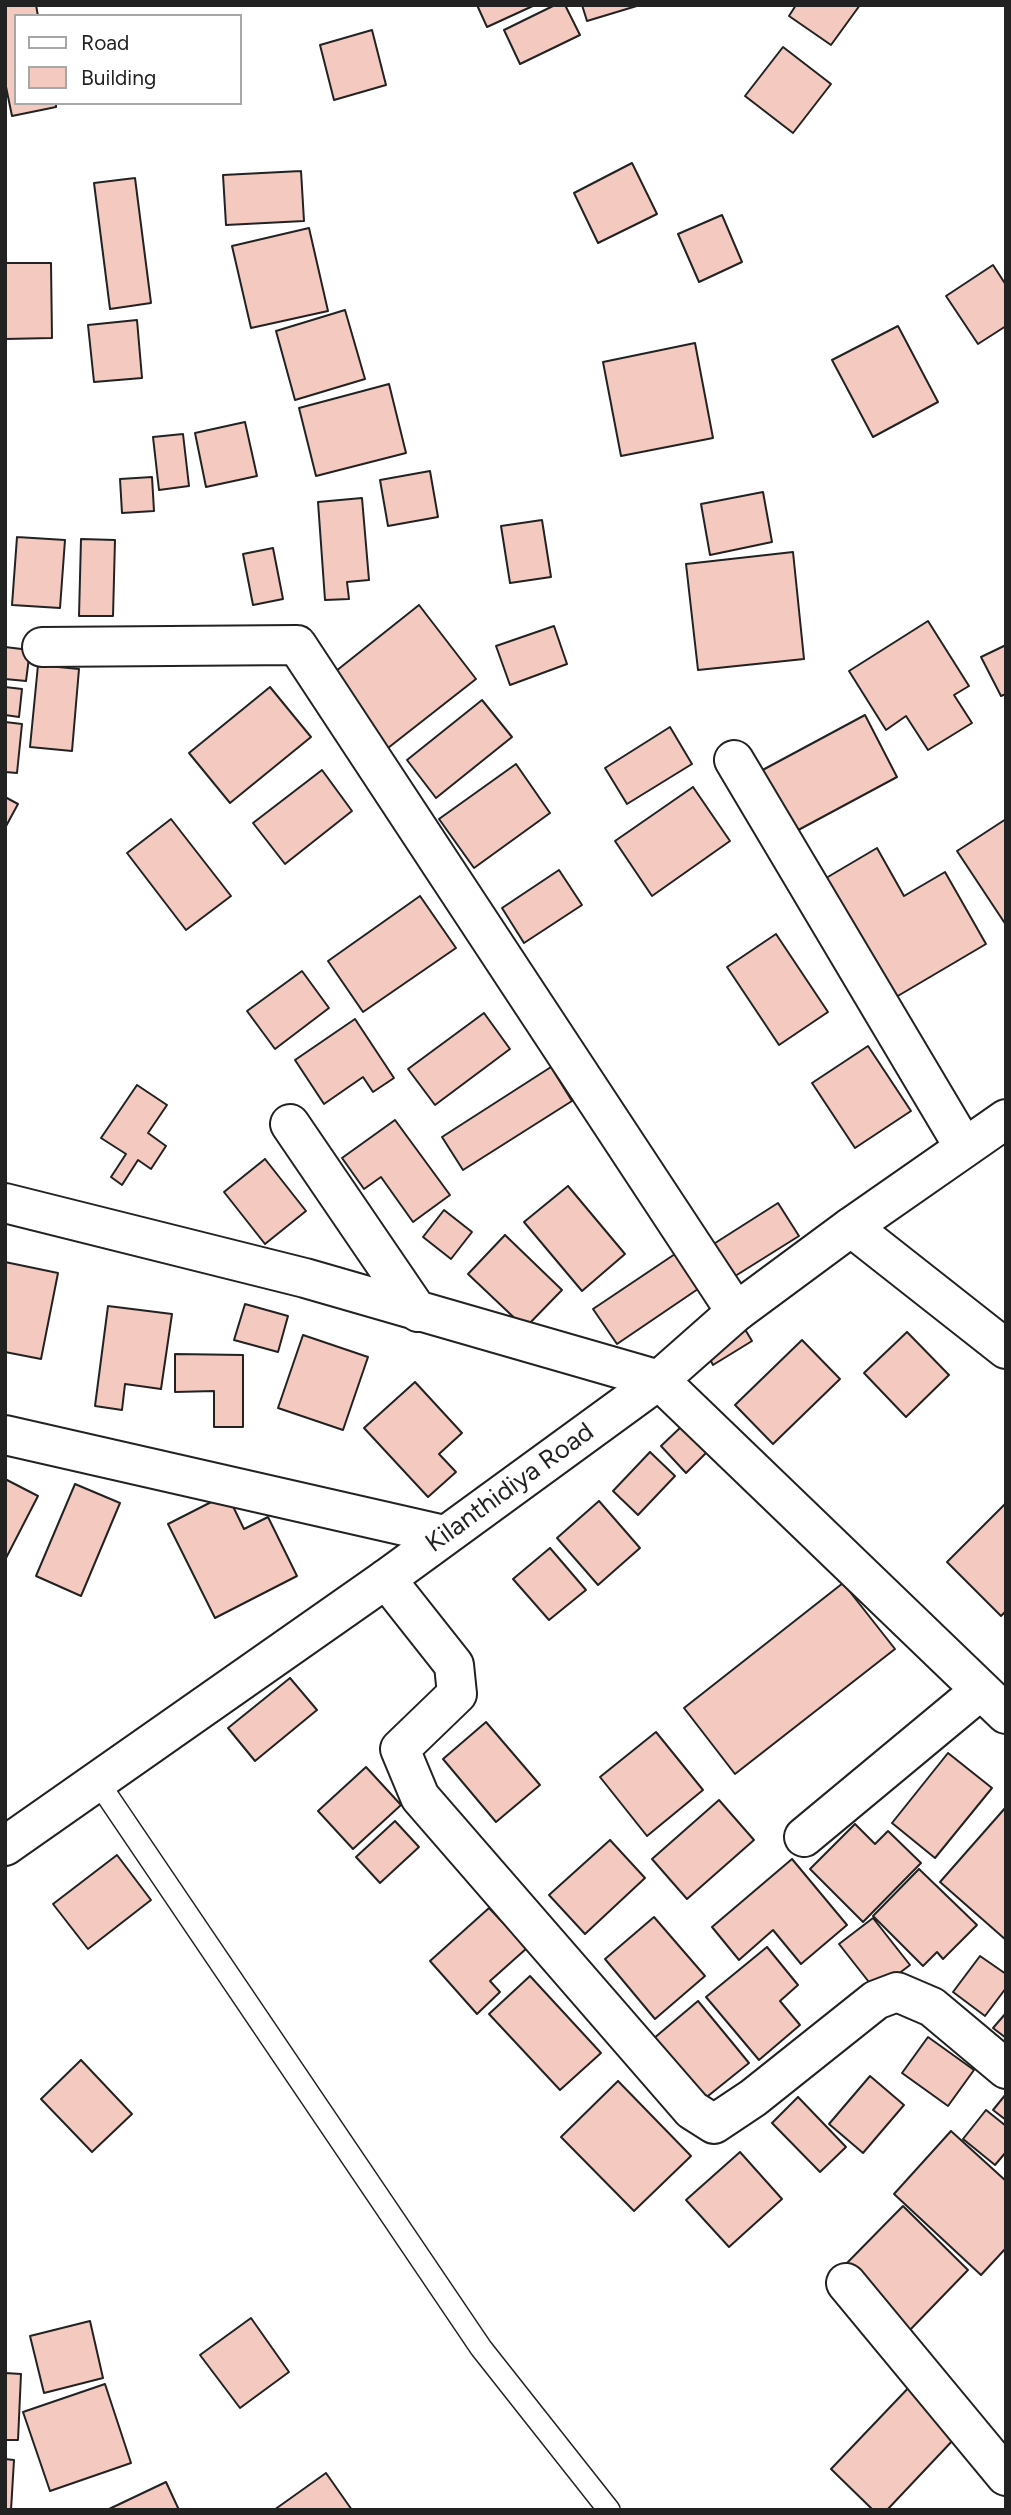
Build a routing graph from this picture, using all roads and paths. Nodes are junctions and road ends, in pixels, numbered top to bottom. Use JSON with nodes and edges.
{"nodes":[{"id":1,"x":42,"y":647,"type":"dead end"},
{"id":2,"x":734,"y":761,"type":"dead end"},
{"id":3,"x":1006,"y":1119,"type":"edge"},
{"id":4,"x":290,"y":1124,"type":"dead end"},
{"id":5,"x":964,"y":1147,"type":"junction"},
{"id":6,"x":5,"y":1203,"type":"edge"},
{"id":7,"x":852,"y":1227,"type":"junction"},
{"id":8,"x":418,"y":1312,"type":"junction"},
{"id":9,"x":736,"y":1312,"type":"junction"},
{"id":10,"x":1006,"y":1349,"type":"edge"},
{"id":11,"x":659,"y":1380,"type":"junction"},
{"id":12,"x":5,"y":1435,"type":"edge"},
{"id":13,"x":444,"y":1535,"type":"junction"},
{"id":14,"x":386,"y":1579,"type":"junction"},
{"id":15,"x":993,"y":1702,"type":"edge"},
{"id":16,"x":99,"y":1782,"type":"junction"},
{"id":17,"x":804,"y":1837,"type":"dead end"},
{"id":18,"x":10,"y":1839,"type":"edge"},
{"id":19,"x":1006,"y":2069,"type":"edge"},
{"id":20,"x":846,"y":2283,"type":"dead end"},
{"id":21,"x":1006,"y":2476,"type":"edge"},
{"id":22,"x":609,"y":2510,"type":"edge"}],
"edges":[{"from":1,"to":9,"type":"street"},
{"from":2,"to":5,"type":"street"},
{"from":3,"to":5,"type":"street","name":"Kilanthidiya Road"},
{"from":4,"to":8,"type":"street"},
{"from":5,"to":7,"type":"street","name":"Kilanthidiya Road"},
{"from":6,"to":8,"type":"street"},
{"from":7,"to":9,"type":"street","name":"Kilanthidiya Road"},
{"from":7,"to":10,"type":"street"},
{"from":8,"to":11,"type":"street"},
{"from":9,"to":11,"type":"street","name":"Kilanthidiya Road"},
{"from":11,"to":13,"type":"street","name":"Kilanthidiya Road"},
{"from":11,"to":15,"type":"street"},
{"from":12,"to":13,"type":"street"},
{"from":13,"to":14,"type":"street","name":"Kilanthidiya Road"},
{"from":14,"to":16,"type":"street","name":"Kilanthidiya Road"},
{"from":14,"to":19,"type":"street"},
{"from":15,"to":17,"type":"street"},
{"from":16,"to":18,"type":"street","name":"Kilanthidiya Road"},
{"from":16,"to":22,"type":"lane"},
{"from":20,"to":21,"type":"street"}]}
